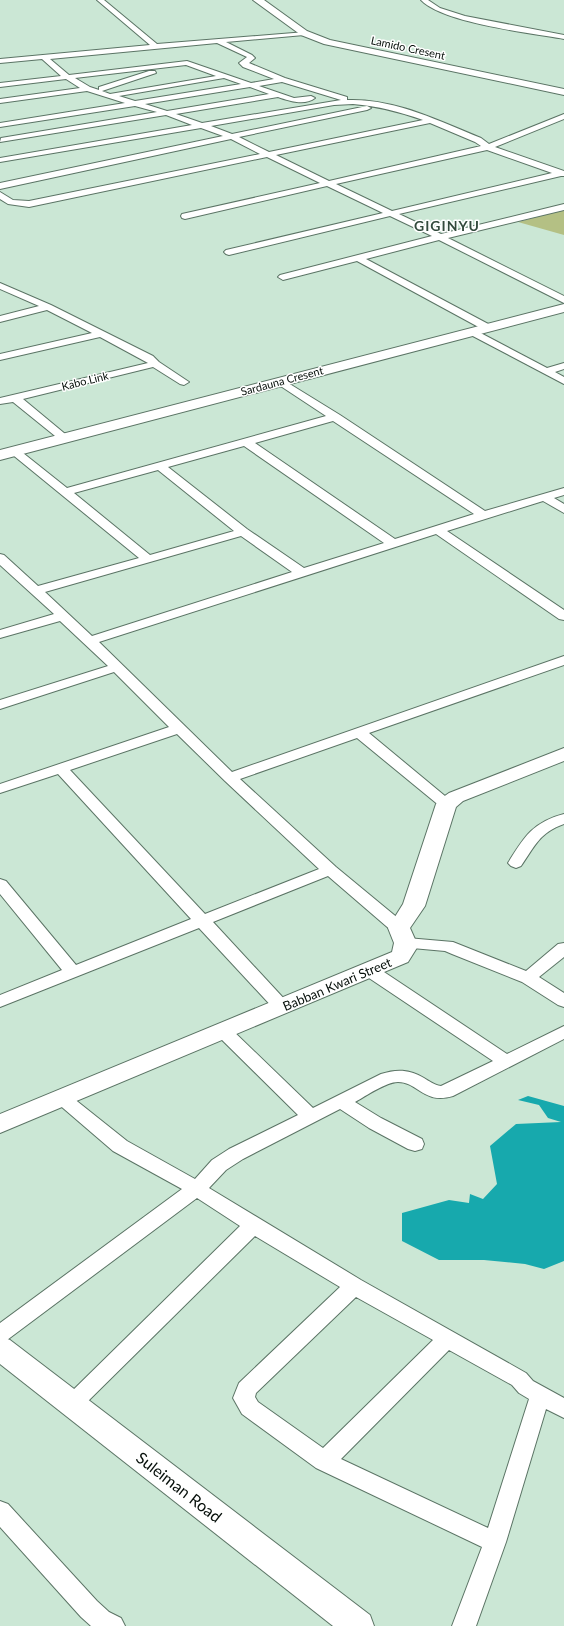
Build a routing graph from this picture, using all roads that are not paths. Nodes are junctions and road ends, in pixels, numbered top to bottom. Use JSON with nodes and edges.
{"nodes":[{"id":1,"x":100,"y":0,"type":"edge"},
{"id":2,"x":258,"y":0,"type":"edge"},
{"id":3,"x":424,"y":0,"type":"edge"},
{"id":4,"x":304,"y":33,"type":"junction"},
{"id":5,"x":564,"y":37,"type":"edge"},
{"id":6,"x":219,"y":41,"type":"junction"},
{"id":7,"x":156,"y":47,"type":"junction"},
{"id":8,"x":45,"y":58,"type":"junction"},
{"id":9,"x":0,"y":61,"type":"edge"},
{"id":10,"x":179,"y":64,"type":"junction"},
{"id":11,"x":227,"y":76,"type":"junction"},
{"id":12,"x":67,"y":77,"type":"junction"},
{"id":13,"x":282,"y":80,"type":"junction"},
{"id":14,"x":0,"y":85,"type":"edge"},
{"id":15,"x":253,"y":85,"type":"junction"},
{"id":16,"x":90,"y":90,"type":"junction"},
{"id":17,"x":564,"y":92,"type":"edge"},
{"id":18,"x":279,"y":95,"type":"junction"},
{"id":19,"x":329,"y":95,"type":"junction"},
{"id":20,"x":108,"y":96,"type":"junction"},
{"id":21,"x":0,"y":102,"type":"edge"},
{"id":22,"x":352,"y":102,"type":"junction"},
{"id":23,"x":137,"y":104,"type":"junction"},
{"id":24,"x":384,"y":105,"type":"junction"},
{"id":25,"x":167,"y":113,"type":"junction"},
{"id":26,"x":71,"y":114,"type":"junction"},
{"id":27,"x":564,"y":116,"type":"edge"},
{"id":28,"x":430,"y":121,"type":"junction"},
{"id":29,"x":0,"y":125,"type":"edge"},
{"id":30,"x":96,"y":125,"type":"junction"},
{"id":31,"x":202,"y":125,"type":"junction"},
{"id":32,"x":232,"y":137,"type":"junction"},
{"id":33,"x":8,"y":147,"type":"edge"},
{"id":34,"x":488,"y":147,"type":"junction"},
{"id":35,"x":268,"y":155,"type":"junction"},
{"id":36,"x":0,"y":160,"type":"edge"},
{"id":37,"x":563,"y":174,"type":"edge"},
{"id":38,"x":47,"y":176,"type":"junction"},
{"id":39,"x":330,"y":183,"type":"junction"},
{"id":40,"x":0,"y":186,"type":"edge"},
{"id":41,"x":0,"y":195,"type":"edge"},
{"id":42,"x":564,"y":207,"type":"edge"},
{"id":43,"x":391,"y":213,"type":"junction"},
{"id":44,"x":185,"y":216,"type":"dead end"},
{"id":45,"x":440,"y":237,"type":"junction"},
{"id":46,"x":229,"y":252,"type":"dead end"},
{"id":47,"x":358,"y":258,"type":"junction"},
{"id":48,"x":283,"y":277,"type":"dead end"},
{"id":49,"x":0,"y":286,"type":"edge"},
{"id":50,"x":564,"y":300,"type":"edge"},
{"id":51,"x":48,"y":307,"type":"junction"},
{"id":52,"x":564,"y":308,"type":"edge"},
{"id":53,"x":0,"y":319,"type":"edge"},
{"id":54,"x":488,"y":328,"type":"junction"},
{"id":55,"x":473,"y":332,"type":"junction"},
{"id":56,"x":100,"y":334,"type":"junction"},
{"id":57,"x":0,"y":357,"type":"edge"},
{"id":58,"x":154,"y":364,"type":"junction"},
{"id":59,"x":564,"y":366,"type":"edge"},
{"id":60,"x":546,"y":371,"type":"junction"},
{"id":61,"x":280,"y":381,"type":"junction"},
{"id":62,"x":564,"y":381,"type":"edge"},
{"id":63,"x":184,"y":382,"type":"dead end"},
{"id":64,"x":16,"y":398,"type":"junction"},
{"id":65,"x":0,"y":401,"type":"edge"},
{"id":66,"x":336,"y":416,"type":"junction"},
{"id":67,"x":64,"y":438,"type":"junction"},
{"id":68,"x":246,"y":442,"type":"junction"},
{"id":69,"x":7,"y":453,"type":"edge"},
{"id":70,"x":160,"y":466,"type":"junction"},
{"id":71,"x":564,"y":491,"type":"edge"},
{"id":72,"x":65,"y":492,"type":"junction"},
{"id":73,"x":544,"y":497,"type":"junction"},
{"id":74,"x":564,"y":509,"type":"edge"},
{"id":75,"x":483,"y":515,"type":"junction"},
{"id":76,"x":438,"y":530,"type":"junction"},
{"id":77,"x":243,"y":532,"type":"junction"},
{"id":78,"x":394,"y":544,"type":"junction"},
{"id":79,"x":147,"y":558,"type":"junction"},
{"id":80,"x":3,"y":565,"type":"edge"},
{"id":81,"x":302,"y":574,"type":"junction"},
{"id":82,"x":36,"y":591,"type":"junction"},
{"id":83,"x":62,"y":616,"type":"junction"},
{"id":84,"x":564,"y":616,"type":"edge"},
{"id":85,"x":0,"y":634,"type":"edge"},
{"id":86,"x":90,"y":641,"type":"junction"},
{"id":87,"x":564,"y":660,"type":"edge"},
{"id":88,"x":117,"y":667,"type":"junction"},
{"id":89,"x":0,"y":705,"type":"edge"},
{"id":90,"x":179,"y":728,"type":"junction"},
{"id":91,"x":359,"y":732,"type":"junction"},
{"id":92,"x":564,"y":754,"type":"edge"},
{"id":93,"x":61,"y":769,"type":"junction"},
{"id":94,"x":230,"y":778,"type":"junction"},
{"id":95,"x":0,"y":789,"type":"edge"},
{"id":96,"x":446,"y":804,"type":"junction"},
{"id":97,"x":564,"y":819,"type":"edge"},
{"id":98,"x":516,"y":863,"type":"dead end"},
{"id":99,"x":330,"y":870,"type":"junction"},
{"id":100,"x":0,"y":884,"type":"edge"},
{"id":101,"x":203,"y":920,"type":"junction"},
{"id":102,"x":403,"y":935,"type":"junction"},
{"id":103,"x":564,"y":948,"type":"edge"},
{"id":104,"x":369,"y":970,"type":"junction"},
{"id":105,"x":73,"y":972,"type":"junction"},
{"id":106,"x":528,"y":978,"type":"junction"},
{"id":107,"x":0,"y":1000,"type":"edge"},
{"id":108,"x":564,"y":1001,"type":"edge"},
{"id":109,"x":282,"y":1007,"type":"junction"},
{"id":110,"x":223,"y":1031,"type":"junction"},
{"id":111,"x":564,"y":1032,"type":"edge"},
{"id":112,"x":508,"y":1062,"type":"junction"},
{"id":113,"x":62,"y":1098,"type":"junction"},
{"id":114,"x":341,"y":1101,"type":"junction"},
{"id":115,"x":310,"y":1116,"type":"junction"},
{"id":116,"x":0,"y":1124,"type":"edge"},
{"id":117,"x":415,"y":1144,"type":"dead end"},
{"id":118,"x":197,"y":1189,"type":"junction"},
{"id":119,"x":255,"y":1224,"type":"junction"},
{"id":120,"x":354,"y":1286,"type":"junction"},
{"id":121,"x":0,"y":1334,"type":"edge"},
{"id":122,"x":448,"y":1338,"type":"junction"},
{"id":123,"x":0,"y":1348,"type":"edge"},
{"id":124,"x":540,"y":1396,"type":"junction"},
{"id":125,"x":72,"y":1404,"type":"junction"},
{"id":126,"x":564,"y":1409,"type":"edge"},
{"id":127,"x":324,"y":1461,"type":"junction"},
{"id":128,"x":0,"y":1511,"type":"edge"},
{"id":129,"x":495,"y":1542,"type":"junction"},
{"id":130,"x":113,"y":1626,"type":"edge"},
{"id":131,"x":358,"y":1626,"type":"edge"},
{"id":132,"x":464,"y":1626,"type":"edge"}],
"edges":[{"from":1,"to":7,"type":"street"},
{"from":2,"to":4,"type":"street","name":"Lamido Cresent"},
{"from":3,"to":5,"type":"street"},
{"from":4,"to":6,"type":"street"},
{"from":4,"to":17,"type":"street","name":"Lamido Cresent"},
{"from":6,"to":7,"type":"street"},
{"from":6,"to":13,"type":"street"},
{"from":7,"to":8,"type":"street"},
{"from":8,"to":9,"type":"street"},
{"from":8,"to":12,"type":"street"},
{"from":10,"to":11,"type":"street"},
{"from":10,"to":12,"type":"street"},
{"from":10,"to":16,"type":"street"},
{"from":11,"to":15,"type":"street"},
{"from":11,"to":20,"type":"street"},
{"from":12,"to":14,"type":"street"},
{"from":12,"to":16,"type":"street"},
{"from":13,"to":15,"type":"street"},
{"from":13,"to":19,"type":"street"},
{"from":15,"to":18,"type":"street"},
{"from":15,"to":23,"type":"street"},
{"from":16,"to":20,"type":"street"},
{"from":16,"to":21,"type":"street"},
{"from":18,"to":19,"type":"street"},
{"from":18,"to":25,"type":"street"},
{"from":19,"to":22,"type":"street"},
{"from":20,"to":23,"type":"street"},
{"from":22,"to":24,"type":"street"},
{"from":22,"to":31,"type":"street"},
{"from":23,"to":25,"type":"street"},
{"from":23,"to":26,"type":"street"},
{"from":24,"to":28,"type":"street"},
{"from":24,"to":32,"type":"street"},
{"from":25,"to":30,"type":"street"},
{"from":25,"to":31,"type":"street"},
{"from":26,"to":29,"type":"street"},
{"from":26,"to":30,"type":"street"},
{"from":27,"to":34,"type":"street"},
{"from":28,"to":34,"type":"street"},
{"from":28,"to":35,"type":"street"},
{"from":30,"to":33,"type":"street"},
{"from":31,"to":32,"type":"street"},
{"from":31,"to":33,"type":"street"},
{"from":32,"to":35,"type":"street"},
{"from":32,"to":38,"type":"street"},
{"from":33,"to":36,"type":"street"},
{"from":33,"to":38,"type":"street"},
{"from":34,"to":37,"type":"street"},
{"from":34,"to":39,"type":"street"},
{"from":35,"to":39,"type":"street"},
{"from":35,"to":41,"type":"street"},
{"from":37,"to":43,"type":"street"},
{"from":38,"to":40,"type":"street"},
{"from":39,"to":43,"type":"street"},
{"from":39,"to":44,"type":"street"},
{"from":42,"to":45,"type":"street"},
{"from":43,"to":45,"type":"street"},
{"from":43,"to":46,"type":"street"},
{"from":45,"to":47,"type":"street"},
{"from":45,"to":50,"type":"street"},
{"from":47,"to":48,"type":"street"},
{"from":47,"to":54,"type":"street"},
{"from":49,"to":51,"type":"street"},
{"from":51,"to":53,"type":"street"},
{"from":51,"to":56,"type":"street"},
{"from":52,"to":54,"type":"street","name":"Sardauna Cresent"},
{"from":54,"to":55,"type":"street","name":"Sardauna Cresent"},
{"from":55,"to":60,"type":"street"},
{"from":55,"to":61,"type":"street","name":"Sardauna Cresent"},
{"from":56,"to":57,"type":"street"},
{"from":56,"to":58,"type":"street"},
{"from":58,"to":63,"type":"street"},
{"from":58,"to":64,"type":"street","name":"Kabo Link"},
{"from":59,"to":60,"type":"street"},
{"from":60,"to":62,"type":"street"},
{"from":61,"to":66,"type":"street"},
{"from":61,"to":67,"type":"street","name":"Sardauna Cresent"},
{"from":64,"to":65,"type":"street","name":"Kabo Link"},
{"from":64,"to":67,"type":"street"},
{"from":66,"to":68,"type":"street"},
{"from":66,"to":75,"type":"street"},
{"from":67,"to":69,"type":"street","name":"Sardauna Cresent"},
{"from":68,"to":70,"type":"street"},
{"from":68,"to":78,"type":"street"},
{"from":69,"to":72,"type":"street"},
{"from":70,"to":72,"type":"street"},
{"from":70,"to":77,"type":"street"},
{"from":71,"to":73,"type":"street"},
{"from":72,"to":79,"type":"street"},
{"from":73,"to":74,"type":"street"},
{"from":73,"to":75,"type":"street"},
{"from":75,"to":76,"type":"street"},
{"from":76,"to":78,"type":"street"},
{"from":76,"to":84,"type":"street"},
{"from":77,"to":79,"type":"street"},
{"from":77,"to":81,"type":"street"},
{"from":78,"to":81,"type":"street"},
{"from":79,"to":82,"type":"street"},
{"from":80,"to":82,"type":"street"},
{"from":81,"to":86,"type":"street"},
{"from":82,"to":83,"type":"street"},
{"from":83,"to":85,"type":"street"},
{"from":83,"to":86,"type":"street"},
{"from":86,"to":88,"type":"street"},
{"from":87,"to":91,"type":"street"},
{"from":88,"to":89,"type":"street"},
{"from":88,"to":90,"type":"street"},
{"from":90,"to":93,"type":"street"},
{"from":90,"to":94,"type":"street"},
{"from":91,"to":94,"type":"street"},
{"from":91,"to":96,"type":"street"},
{"from":92,"to":96,"type":"street"},
{"from":93,"to":95,"type":"street"},
{"from":93,"to":101,"type":"street"},
{"from":94,"to":99,"type":"street"},
{"from":96,"to":102,"type":"street","name":"Babban Kwari Street"},
{"from":97,"to":98,"type":"street"},
{"from":99,"to":101,"type":"street"},
{"from":99,"to":102,"type":"street"},
{"from":100,"to":105,"type":"street"},
{"from":101,"to":105,"type":"street"},
{"from":101,"to":109,"type":"street"},
{"from":102,"to":104,"type":"street","name":"Babban Kwari Street"},
{"from":102,"to":106,"type":"street"},
{"from":103,"to":106,"type":"street"},
{"from":104,"to":109,"type":"street","name":"Babban Kwari Street"},
{"from":104,"to":112,"type":"street"},
{"from":105,"to":107,"type":"street"},
{"from":106,"to":108,"type":"street"},
{"from":109,"to":110,"type":"street","name":"Babban Kwari Street"},
{"from":110,"to":113,"type":"street","name":"Babban Kwari Street"},
{"from":110,"to":115,"type":"street"},
{"from":111,"to":112,"type":"street"},
{"from":112,"to":114,"type":"street"},
{"from":113,"to":116,"type":"street","name":"Babban Kwari Street"},
{"from":113,"to":118,"type":"street"},
{"from":114,"to":115,"type":"street"},
{"from":114,"to":117,"type":"street"},
{"from":115,"to":118,"type":"street"},
{"from":118,"to":119,"type":"street"},
{"from":118,"to":121,"type":"street"},
{"from":119,"to":120,"type":"street"},
{"from":119,"to":125,"type":"street"},
{"from":120,"to":122,"type":"street"},
{"from":120,"to":127,"type":"street"},
{"from":122,"to":124,"type":"street"},
{"from":122,"to":127,"type":"street"},
{"from":123,"to":125,"type":"street","name":"Suleiman Road"},
{"from":124,"to":126,"type":"street"},
{"from":124,"to":129,"type":"street"},
{"from":125,"to":131,"type":"street","name":"Suleiman Road"},
{"from":127,"to":129,"type":"street"},
{"from":128,"to":130,"type":"street"},
{"from":129,"to":132,"type":"street"}]}
